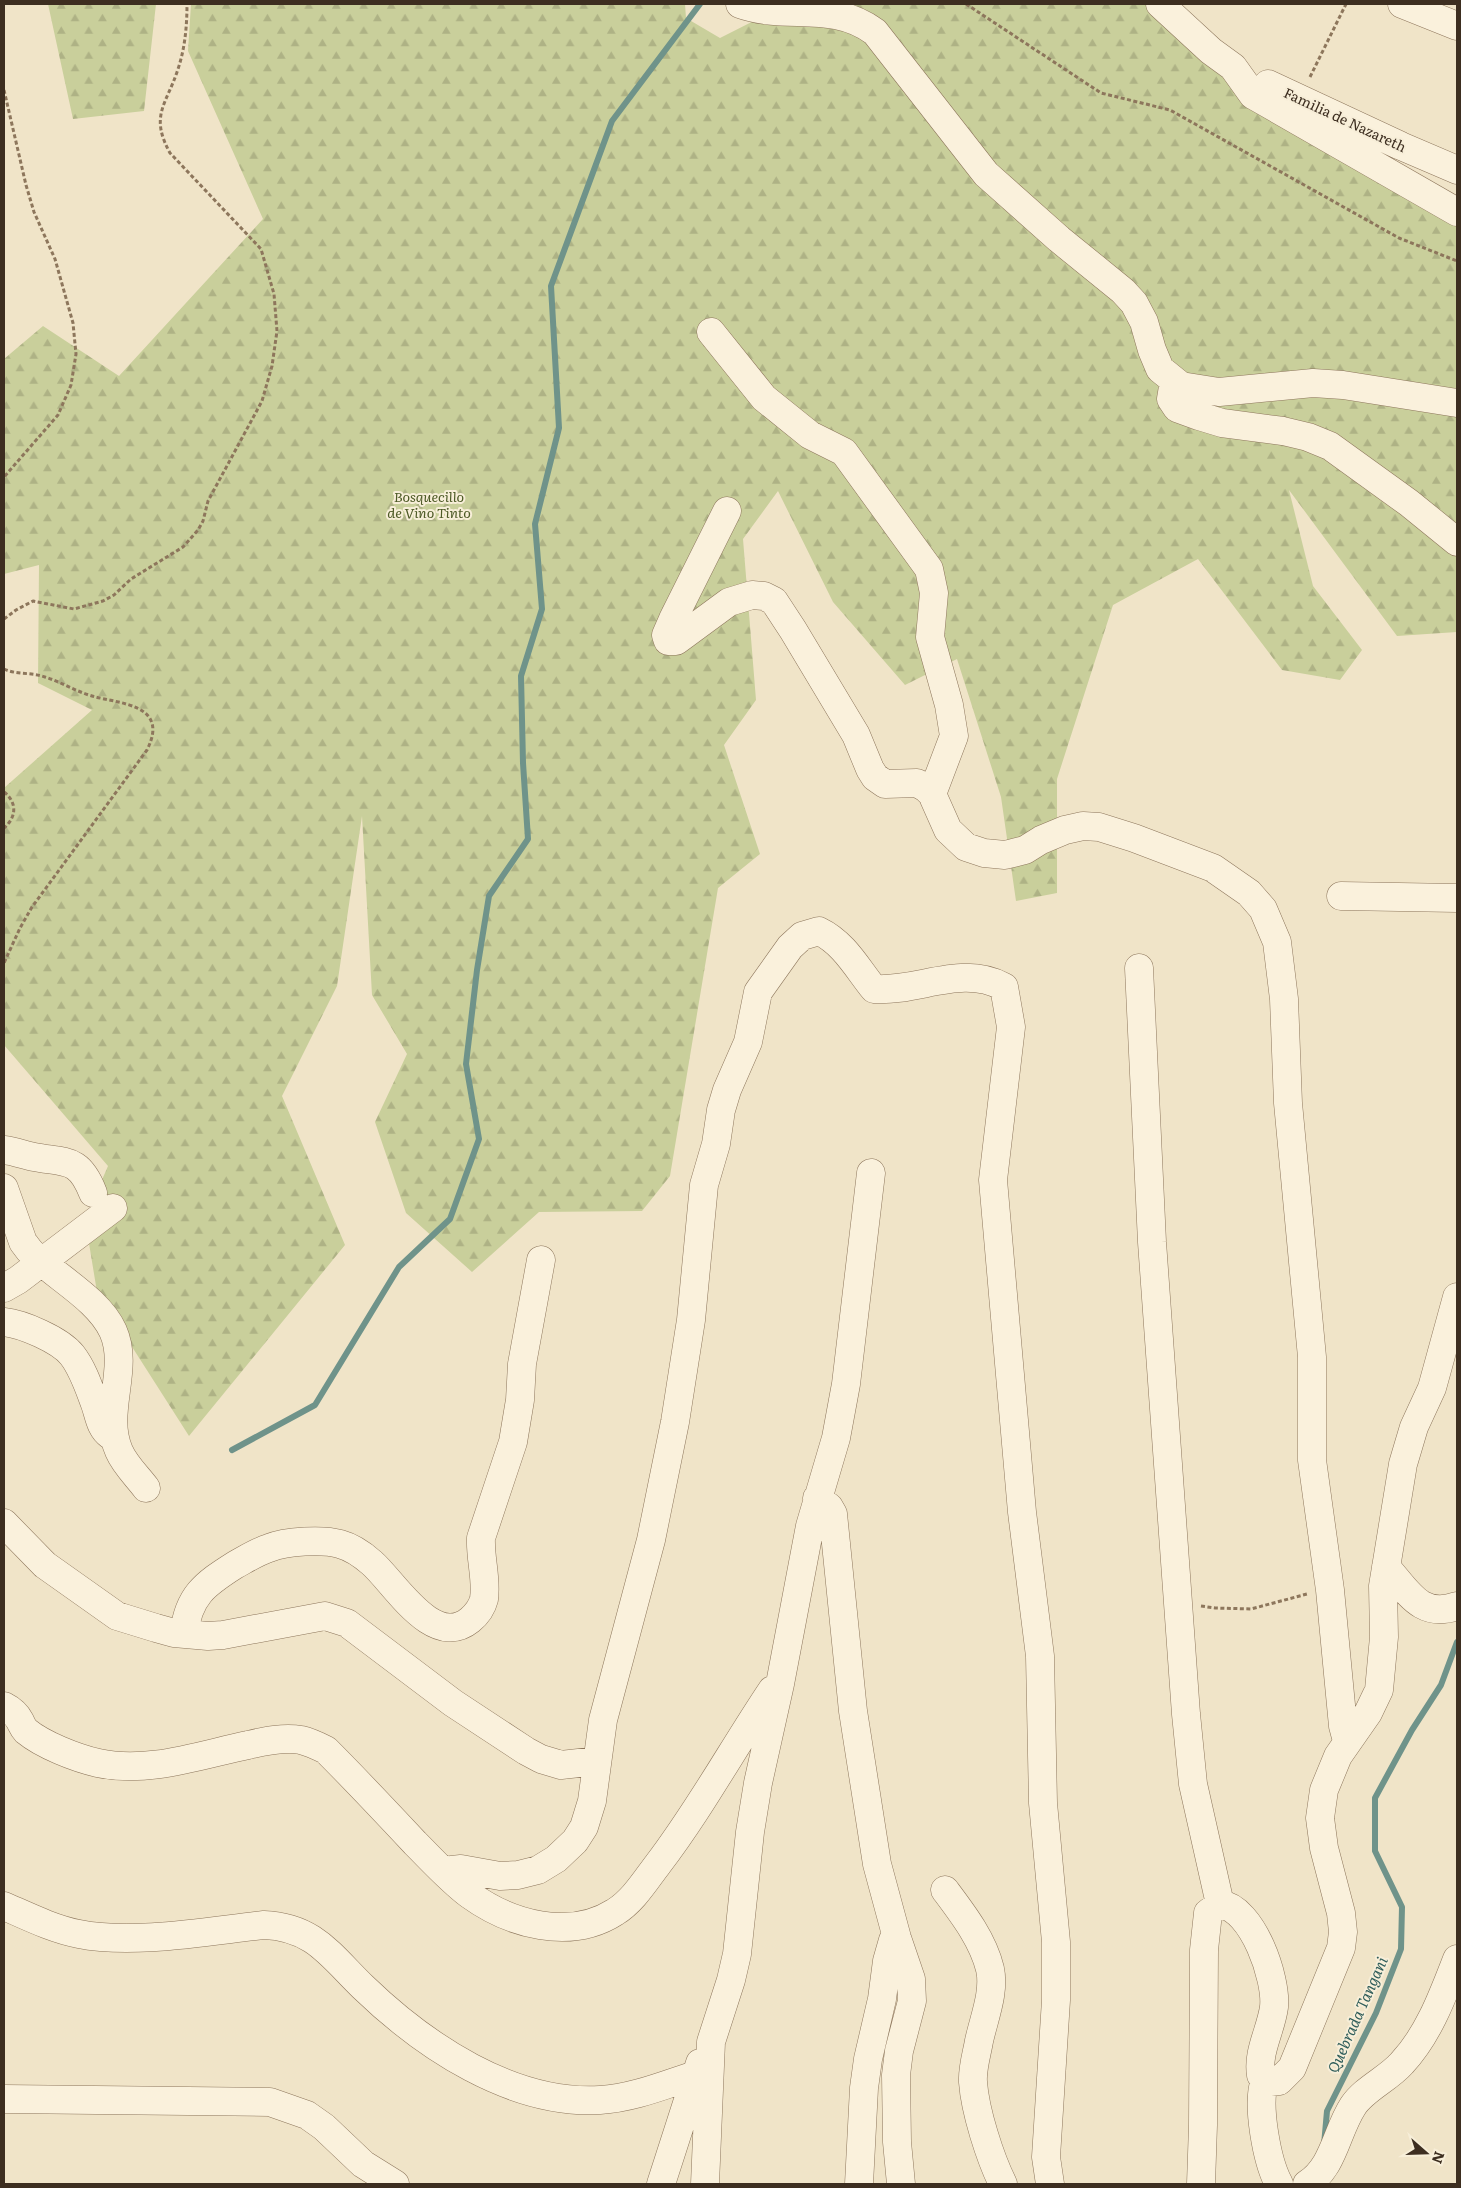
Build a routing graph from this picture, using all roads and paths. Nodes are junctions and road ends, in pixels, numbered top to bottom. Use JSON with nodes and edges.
{"nodes":[{"id":1,"x":187,"y":4,"type":"edge"},
{"id":2,"x":740,"y":4,"type":"edge"},
{"id":3,"x":966,"y":4,"type":"edge"},
{"id":4,"x":1160,"y":4,"type":"edge"},
{"id":5,"x":1346,"y":4,"type":"edge"},
{"id":6,"x":1402,"y":4,"type":"edge"},
{"id":7,"x":1457,"y":26,"type":"edge"},
{"id":8,"x":1233,"y":67,"type":"junction"},
{"id":9,"x":4,"y":90,"type":"edge"},
{"id":10,"x":1299,"y":99,"type":"junction"},
{"id":11,"x":1457,"y":170,"type":"edge"},
{"id":12,"x":1457,"y":212,"type":"edge"},
{"id":13,"x":1457,"y":261,"type":"edge"},
{"id":14,"x":711,"y":332,"type":"dead end"},
{"id":15,"x":1174,"y":381,"type":"junction"},
{"id":16,"x":1457,"y":403,"type":"edge"},
{"id":17,"x":4,"y":477,"type":"edge"},
{"id":18,"x":727,"y":511,"type":"dead end"},
{"id":19,"x":1457,"y":542,"type":"edge"},
{"id":20,"x":4,"y":619,"type":"edge"},
{"id":21,"x":4,"y":669,"type":"edge"},
{"id":22,"x":4,"y":792,"type":"edge"},
{"id":23,"x":932,"y":794,"type":"junction"},
{"id":24,"x":4,"y":828,"type":"edge"},
{"id":25,"x":1341,"y":896,"type":"dead end"},
{"id":26,"x":1457,"y":898,"type":"edge"},
{"id":27,"x":4,"y":964,"type":"edge"},
{"id":28,"x":1139,"y":968,"type":"dead end"},
{"id":29,"x":4,"y":1150,"type":"edge"},
{"id":30,"x":871,"y":1173,"type":"dead end"},
{"id":31,"x":4,"y":1188,"type":"edge"},
{"id":32,"x":541,"y":1260,"type":"dead end"},
{"id":33,"x":41,"y":1262,"type":"junction"},
{"id":34,"x":4,"y":1288,"type":"edge"},
{"id":35,"x":1457,"y":1297,"type":"edge"},
{"id":36,"x":4,"y":1322,"type":"edge"},
{"id":37,"x":114,"y":1436,"type":"junction"},
{"id":38,"x":146,"y":1488,"type":"dead end"},
{"id":39,"x":817,"y":1498,"type":"junction"},
{"id":40,"x":4,"y":1523,"type":"edge"},
{"id":41,"x":1386,"y":1567,"type":"junction"},
{"id":42,"x":1330,"y":1590,"type":"junction"},
{"id":43,"x":1178,"y":1601,"type":"junction"},
{"id":44,"x":1457,"y":1606,"type":"edge"},
{"id":45,"x":184,"y":1634,"type":"junction"},
{"id":46,"x":780,"y":1684,"type":"junction"},
{"id":47,"x":4,"y":1706,"type":"edge"},
{"id":48,"x":1347,"y":1741,"type":"junction"},
{"id":49,"x":597,"y":1761,"type":"junction"},
{"id":50,"x":443,"y":1871,"type":"junction"},
{"id":51,"x":945,"y":1890,"type":"dead end"},
{"id":52,"x":1220,"y":1904,"type":"junction"},
{"id":53,"x":4,"y":1906,"type":"edge"},
{"id":54,"x":898,"y":1938,"type":"junction"},
{"id":55,"x":1457,"y":1959,"type":"edge"},
{"id":56,"x":711,"y":2042,"type":"junction"},
{"id":57,"x":695,"y":2074,"type":"junction"},
{"id":58,"x":1265,"y":2080,"type":"junction"},
{"id":59,"x":4,"y":2086,"type":"edge"},
{"id":60,"x":4,"y":2099,"type":"edge"},
{"id":61,"x":36,"y":2100,"type":"junction"},
{"id":62,"x":396,"y":2184,"type":"edge"},
{"id":63,"x":661,"y":2184,"type":"edge"},
{"id":64,"x":705,"y":2184,"type":"edge"},
{"id":65,"x":859,"y":2184,"type":"edge"},
{"id":66,"x":901,"y":2184,"type":"edge"},
{"id":67,"x":1003,"y":2184,"type":"edge"},
{"id":68,"x":1050,"y":2184,"type":"edge"},
{"id":69,"x":1201,"y":2184,"type":"edge"},
{"id":70,"x":1279,"y":2184,"type":"edge"},
{"id":71,"x":1307,"y":2184,"type":"edge"}],
"edges":[{"from":1,"to":20,"type":"path"},
{"from":2,"to":15,"type":"street"},
{"from":3,"to":13,"type":"path"},
{"from":4,"to":8,"type":"street","name":"Familia de Nazareth"},
{"from":5,"to":10,"type":"path"},
{"from":6,"to":7,"type":"street"},
{"from":8,"to":10,"type":"street","name":"Familia de Nazareth"},
{"from":8,"to":12,"type":"street"},
{"from":9,"to":17,"type":"path"},
{"from":10,"to":11,"type":"street","name":"Familia de Nazareth"},
{"from":14,"to":23,"type":"street"},
{"from":15,"to":16,"type":"street"},
{"from":15,"to":19,"type":"street"},
{"from":18,"to":23,"type":"street"},
{"from":21,"to":27,"type":"path"},
{"from":22,"to":24,"type":"path"},
{"from":23,"to":42,"type":"street"},
{"from":25,"to":26,"type":"street"},
{"from":28,"to":43,"type":"street"},
{"from":29,"to":33,"type":"street"},
{"from":30,"to":39,"type":"street"},
{"from":31,"to":33,"type":"street"},
{"from":32,"to":45,"type":"street"},
{"from":33,"to":34,"type":"street"},
{"from":33,"to":37,"type":"street"},
{"from":35,"to":41,"type":"street"},
{"from":36,"to":37,"type":"street"},
{"from":37,"to":38,"type":"street"},
{"from":39,"to":46,"type":"street"},
{"from":39,"to":54,"type":"street"},
{"from":40,"to":45,"type":"street"},
{"from":41,"to":44,"type":"street"},
{"from":41,"to":48,"type":"street"},
{"from":42,"to":43,"type":"path"},
{"from":42,"to":48,"type":"street"},
{"from":43,"to":52,"type":"street"},
{"from":45,"to":49,"type":"street"},
{"from":46,"to":50,"type":"street"},
{"from":46,"to":56,"type":"street"},
{"from":47,"to":50,"type":"street"},
{"from":48,"to":58,"type":"street"},
{"from":49,"to":50,"type":"street"},
{"from":49,"to":68,"type":"street"},
{"from":51,"to":67,"type":"street"},
{"from":52,"to":58,"type":"street"},
{"from":52,"to":69,"type":"street"},
{"from":53,"to":57,"type":"street"},
{"from":54,"to":65,"type":"street"},
{"from":54,"to":66,"type":"street"},
{"from":55,"to":71,"type":"street"},
{"from":56,"to":57,"type":"street"},
{"from":56,"to":64,"type":"street"},
{"from":57,"to":63,"type":"street"},
{"from":58,"to":70,"type":"street"},
{"from":59,"to":61,"type":"street"},
{"from":60,"to":61,"type":"street"},
{"from":61,"to":62,"type":"street"}]}
